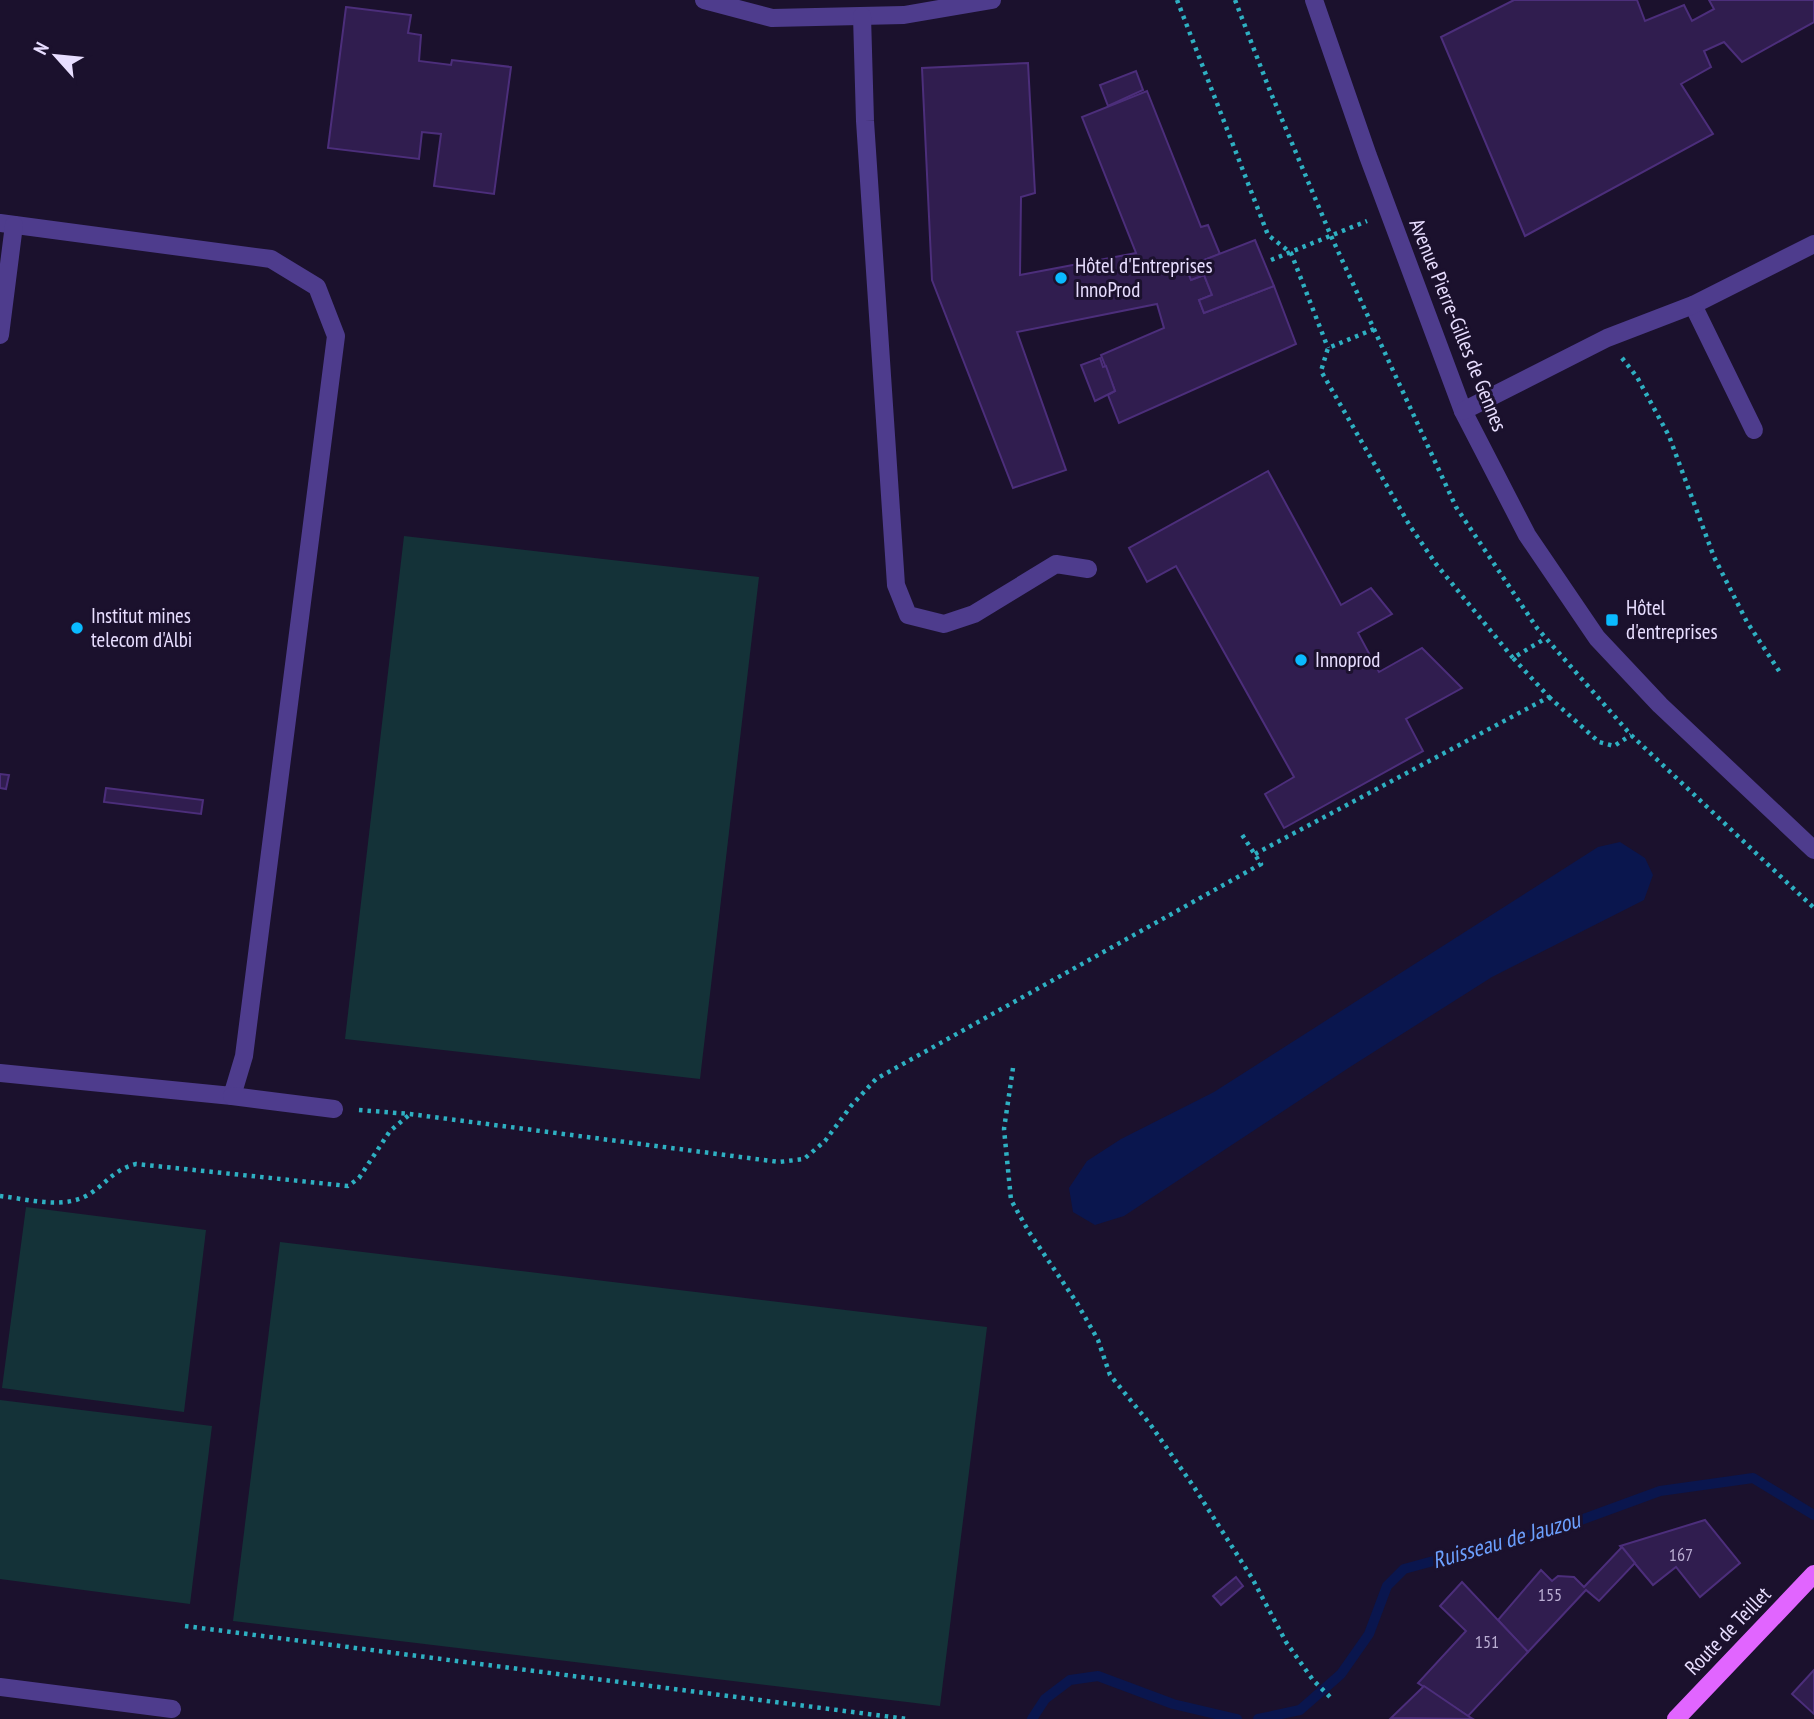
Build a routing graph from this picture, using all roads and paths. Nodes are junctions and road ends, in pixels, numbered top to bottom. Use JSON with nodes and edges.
{"nodes":[{"id":1,"x":704,"y":0,"type":"edge"},
{"id":2,"x":992,"y":0,"type":"edge"},
{"id":3,"x":1177,"y":0,"type":"edge"},
{"id":4,"x":1314,"y":0,"type":"edge"},
{"id":5,"x":862,"y":16,"type":"junction"},
{"id":6,"x":1389,"y":212,"type":"junction"},
{"id":7,"x":7,"y":224,"type":"edge"},
{"id":8,"x":1814,"y":244,"type":"edge"},
{"id":9,"x":1291,"y":253,"type":"junction"},
{"id":10,"x":1271,"y":260,"type":"dead end"},
{"id":11,"x":1693,"y":305,"type":"junction"},
{"id":12,"x":1374,"y":329,"type":"dead end"},
{"id":13,"x":0,"y":335,"type":"edge"},
{"id":14,"x":1607,"y":338,"type":"junction"},
{"id":15,"x":1328,"y":348,"type":"junction"},
{"id":16,"x":1463,"y":411,"type":"junction"},
{"id":17,"x":1754,"y":430,"type":"dead end"},
{"id":18,"x":1087,"y":569,"type":"dead end"},
{"id":19,"x":1546,"y":638,"type":"dead end"},
{"id":20,"x":1513,"y":658,"type":"junction"},
{"id":21,"x":1780,"y":674,"type":"dead end"},
{"id":22,"x":1549,"y":697,"type":"junction"},
{"id":23,"x":1631,"y":735,"type":"dead end"},
{"id":24,"x":1241,"y":833,"type":"dead end"},
{"id":25,"x":1814,"y":850,"type":"edge"},
{"id":26,"x":1255,"y":854,"type":"junction"},
{"id":27,"x":1013,"y":1069,"type":"dead end"},
{"id":28,"x":0,"y":1073,"type":"edge"},
{"id":29,"x":232,"y":1096,"type":"junction"},
{"id":30,"x":334,"y":1108,"type":"joint"},
{"id":31,"x":410,"y":1114,"type":"junction"},
{"id":32,"x":0,"y":1196,"type":"edge"},
{"id":33,"x":1814,"y":1574,"type":"edge"},
{"id":34,"x":184,"y":1626,"type":"dead end"},
{"id":35,"x":0,"y":1687,"type":"edge"},
{"id":36,"x":1331,"y":1698,"type":"dead end"},
{"id":37,"x":172,"y":1709,"type":"dead end"},
{"id":38,"x":907,"y":1719,"type":"edge"},
{"id":39,"x":1676,"y":1719,"type":"edge"}],
"edges":[{"from":1,"to":5,"type":"street"},
{"from":2,"to":5,"type":"street"},
{"from":3,"to":9,"type":"path"},
{"from":4,"to":6,"type":"street","name":"Avenue Pierre-Gilles de Gennes"},
{"from":5,"to":18,"type":"street"},
{"from":6,"to":9,"type":"path"},
{"from":6,"to":16,"type":"street","name":"Avenue Pierre-Gilles de Gennes"},
{"from":7,"to":13,"type":"street"},
{"from":7,"to":29,"type":"street"},
{"from":8,"to":11,"type":"street"},
{"from":9,"to":10,"type":"path"},
{"from":9,"to":15,"type":"path"},
{"from":11,"to":14,"type":"street"},
{"from":11,"to":17,"type":"street"},
{"from":12,"to":15,"type":"path"},
{"from":14,"to":16,"type":"street"},
{"from":14,"to":21,"type":"path"},
{"from":15,"to":20,"type":"path"},
{"from":16,"to":25,"type":"street","name":"Avenue Pierre-Gilles de Gennes"},
{"from":19,"to":20,"type":"path"},
{"from":20,"to":22,"type":"path"},
{"from":22,"to":23,"type":"path"},
{"from":22,"to":26,"type":"path"},
{"from":24,"to":26,"type":"path"},
{"from":26,"to":31,"type":"path"},
{"from":27,"to":36,"type":"path"},
{"from":28,"to":29,"type":"street"},
{"from":29,"to":30,"type":"street"},
{"from":30,"to":31,"type":"path"},
{"from":31,"to":32,"type":"path"},
{"from":33,"to":39,"type":"main road","name":"Route de Teillet"},
{"from":34,"to":38,"type":"path"},
{"from":35,"to":37,"type":"street"}]}
